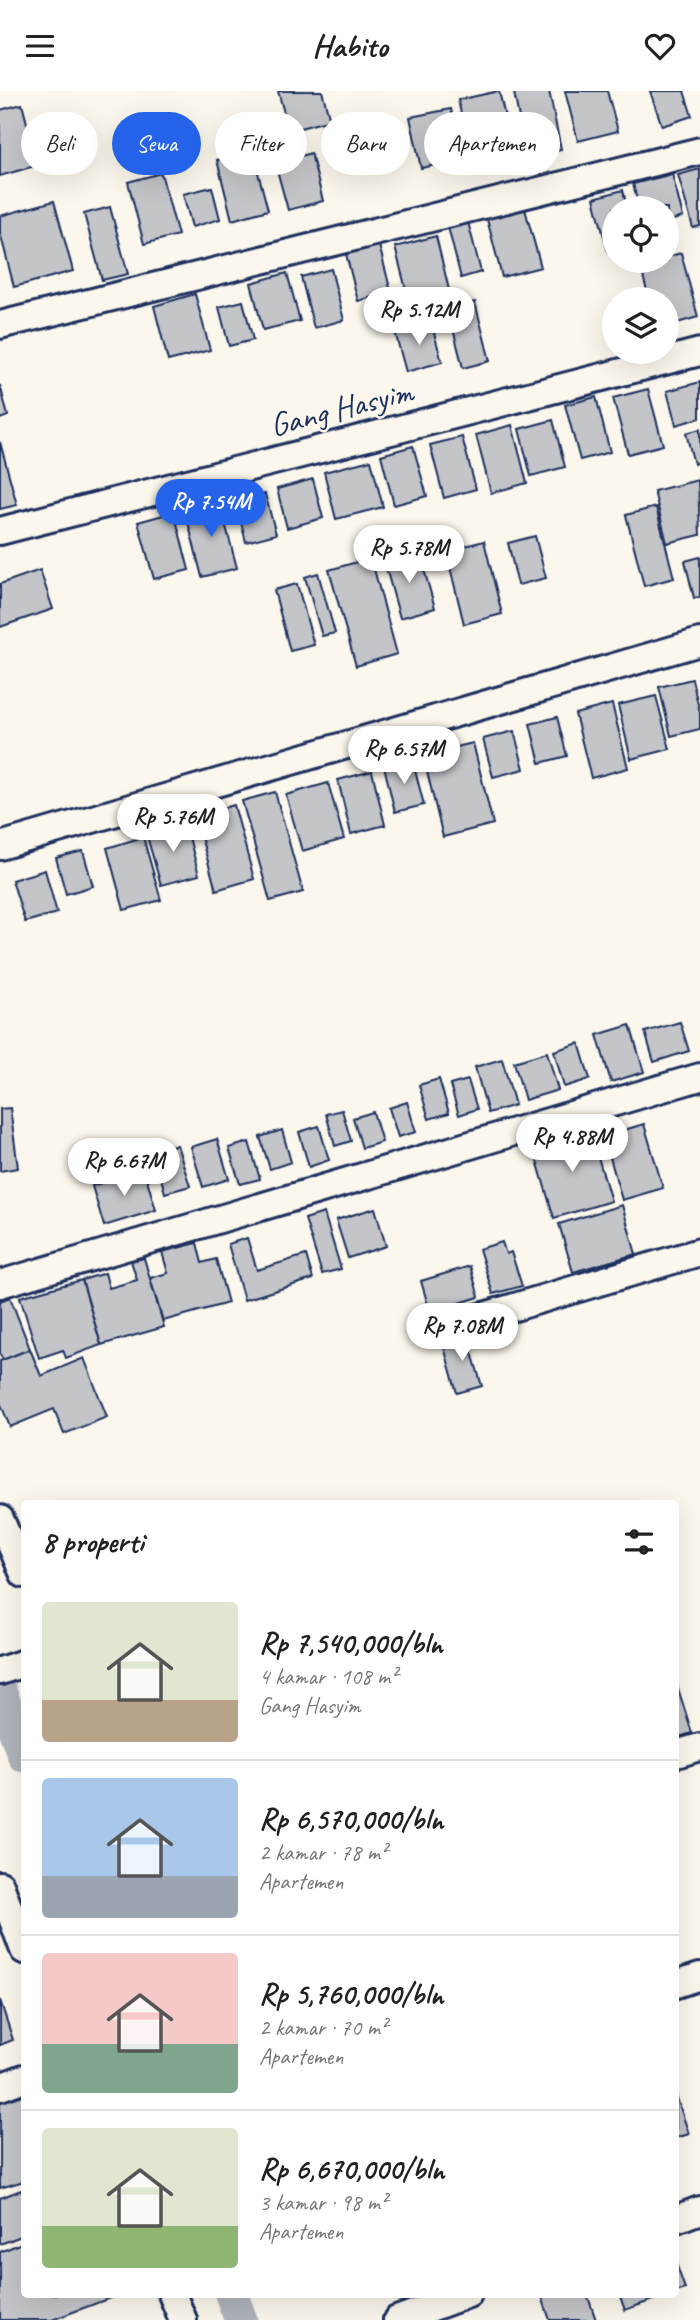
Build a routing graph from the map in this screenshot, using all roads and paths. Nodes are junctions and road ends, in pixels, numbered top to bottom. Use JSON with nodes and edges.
{"nodes":[{"id":1,"x":700,"y":151,"type":"edge"},
{"id":2,"x":0,"y":325,"type":"edge"},
{"id":3,"x":700,"y":352,"type":"edge"},
{"id":4,"x":0,"y":531,"type":"edge"},
{"id":5,"x":700,"y":642,"type":"edge"},
{"id":6,"x":0,"y":846,"type":"edge"},
{"id":7,"x":700,"y":1077,"type":"edge"},
{"id":8,"x":700,"y":1252,"type":"edge"},
{"id":9,"x":0,"y":1284,"type":"edge"},
{"id":10,"x":437,"y":1330,"type":"dead end"},
{"id":11,"x":0,"y":1520,"type":"edge"},
{"id":12,"x":21,"y":1567,"type":"edge"},
{"id":13,"x":21,"y":1664,"type":"edge"},
{"id":14,"x":0,"y":1671,"type":"edge"},
{"id":15,"x":700,"y":1747,"type":"edge"},
{"id":16,"x":679,"y":1753,"type":"edge"},
{"id":17,"x":0,"y":1885,"type":"edge"},
{"id":18,"x":21,"y":1941,"type":"edge"},
{"id":19,"x":700,"y":1976,"type":"edge"},
{"id":20,"x":679,"y":1983,"type":"edge"},
{"id":21,"x":21,"y":2079,"type":"edge"},
{"id":22,"x":0,"y":2088,"type":"edge"},
{"id":23,"x":700,"y":2210,"type":"edge"},
{"id":24,"x":679,"y":2218,"type":"edge"},
{"id":25,"x":174,"y":2298,"type":"edge"},
{"id":26,"x":457,"y":2298,"type":"edge"},
{"id":27,"x":183,"y":2320,"type":"edge"},
{"id":28,"x":397,"y":2320,"type":"edge"}],
"edges":[{"from":1,"to":2,"type":"street"},
{"from":3,"to":4,"type":"street","name":"Gang Hasyim"},
{"from":5,"to":6,"type":"street"},
{"from":7,"to":9,"type":"street"},
{"from":8,"to":10,"type":"street"},
{"from":11,"to":12,"type":"street"},
{"from":13,"to":14,"type":"street"},
{"from":15,"to":16,"type":"street"},
{"from":17,"to":18,"type":"street"},
{"from":19,"to":20,"type":"street"},
{"from":21,"to":22,"type":"street"},
{"from":23,"to":24,"type":"street"},
{"from":25,"to":27,"type":"street"},
{"from":26,"to":28,"type":"street"}]}
